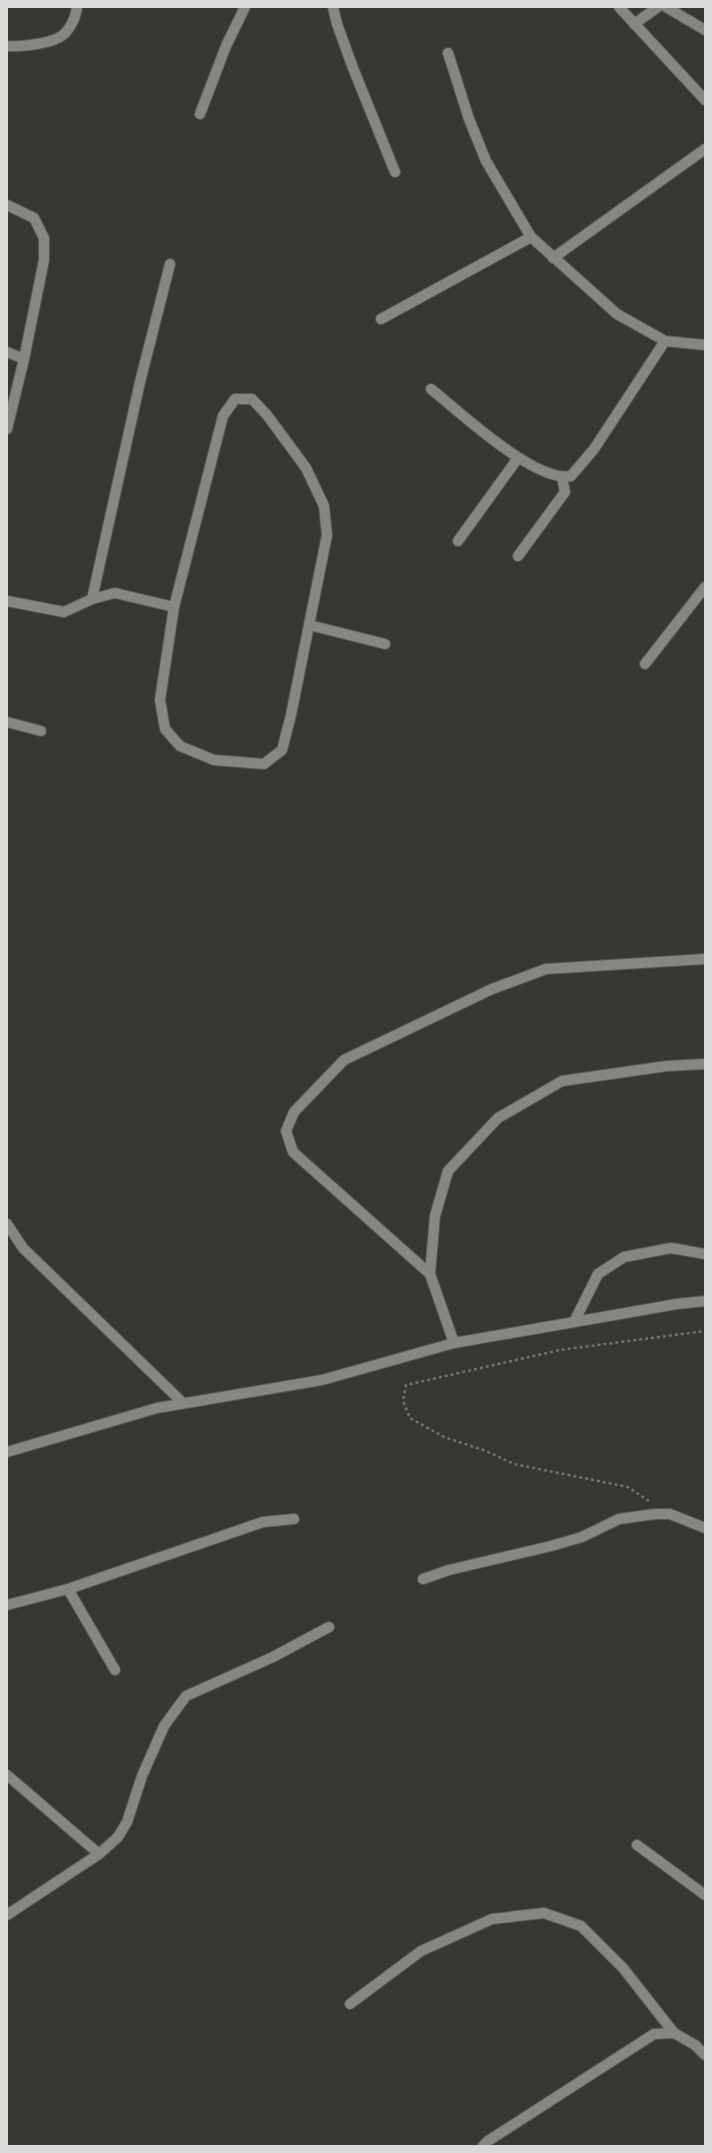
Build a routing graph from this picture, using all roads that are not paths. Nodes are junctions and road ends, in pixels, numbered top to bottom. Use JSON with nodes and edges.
{"nodes":[{"id":1,"x":77,"y":7,"type":"edge"},
{"id":2,"x":245,"y":7,"type":"edge"},
{"id":3,"x":334,"y":7,"type":"edge"},
{"id":4,"x":619,"y":7,"type":"edge"},
{"id":5,"x":658,"y":7,"type":"edge"},
{"id":6,"x":666,"y":7,"type":"edge"},
{"id":7,"x":634,"y":24,"type":"junction"},
{"id":8,"x":705,"y":30,"type":"edge"},
{"id":9,"x":7,"y":46,"type":"edge"},
{"id":10,"x":448,"y":53,"type":"dead end"},
{"id":11,"x":705,"y":100,"type":"edge"},
{"id":12,"x":200,"y":114,"type":"dead end"},
{"id":13,"x":705,"y":149,"type":"edge"},
{"id":14,"x":395,"y":172,"type":"dead end"},
{"id":15,"x":7,"y":205,"type":"edge"},
{"id":16,"x":531,"y":237,"type":"junction"},
{"id":17,"x":553,"y":258,"type":"junction"},
{"id":18,"x":170,"y":264,"type":"dead end"},
{"id":19,"x":381,"y":319,"type":"dead end"},
{"id":20,"x":665,"y":341,"type":"junction"},
{"id":21,"x":705,"y":345,"type":"edge"},
{"id":22,"x":7,"y":352,"type":"edge"},
{"id":23,"x":24,"y":359,"type":"junction"},
{"id":24,"x":431,"y":389,"type":"dead end"},
{"id":25,"x":7,"y":429,"type":"edge"},
{"id":26,"x":518,"y":458,"type":"junction"},
{"id":27,"x":562,"y":478,"type":"junction"},
{"id":28,"x":458,"y":541,"type":"dead end"},
{"id":29,"x":518,"y":556,"type":"dead end"},
{"id":30,"x":704,"y":589,"type":"edge"},
{"id":31,"x":92,"y":599,"type":"junction"},
{"id":32,"x":7,"y":601,"type":"edge"},
{"id":33,"x":174,"y":607,"type":"junction"},
{"id":34,"x":309,"y":625,"type":"junction"},
{"id":35,"x":385,"y":644,"type":"dead end"},
{"id":36,"x":645,"y":664,"type":"dead end"},
{"id":37,"x":7,"y":722,"type":"edge"},
{"id":38,"x":41,"y":731,"type":"dead end"},
{"id":39,"x":705,"y":959,"type":"edge"},
{"id":40,"x":705,"y":1064,"type":"edge"},
{"id":41,"x":7,"y":1224,"type":"edge"},
{"id":42,"x":705,"y":1254,"type":"edge"},
{"id":43,"x":430,"y":1274,"type":"junction"},
{"id":44,"x":705,"y":1301,"type":"edge"},
{"id":45,"x":574,"y":1322,"type":"junction"},
{"id":46,"x":454,"y":1342,"type":"junction"},
{"id":47,"x":183,"y":1403,"type":"junction"},
{"id":48,"x":7,"y":1452,"type":"edge"},
{"id":49,"x":294,"y":1519,"type":"dead end"},
{"id":50,"x":705,"y":1528,"type":"edge"},
{"id":51,"x":423,"y":1580,"type":"dead end"},
{"id":52,"x":68,"y":1589,"type":"junction"},
{"id":53,"x":7,"y":1605,"type":"edge"},
{"id":54,"x":329,"y":1627,"type":"dead end"},
{"id":55,"x":116,"y":1670,"type":"dead end"},
{"id":56,"x":7,"y":1775,"type":"edge"},
{"id":57,"x":636,"y":1845,"type":"dead end"},
{"id":58,"x":99,"y":1854,"type":"junction"},
{"id":59,"x":705,"y":1895,"type":"edge"},
{"id":60,"x":7,"y":1915,"type":"edge"},
{"id":61,"x":350,"y":2004,"type":"dead end"},
{"id":62,"x":674,"y":2033,"type":"junction"},
{"id":63,"x":705,"y":2055,"type":"edge"},
{"id":64,"x":484,"y":2146,"type":"edge"}],
"edges":[{"from":1,"to":9,"type":"street"},
{"from":2,"to":12,"type":"street"},
{"from":3,"to":14,"type":"street"},
{"from":4,"to":7,"type":"street"},
{"from":5,"to":7,"type":"street"},
{"from":6,"to":8,"type":"street"},
{"from":7,"to":11,"type":"street"},
{"from":10,"to":16,"type":"street"},
{"from":13,"to":17,"type":"street"},
{"from":15,"to":23,"type":"street"},
{"from":16,"to":17,"type":"street"},
{"from":16,"to":19,"type":"street"},
{"from":17,"to":20,"type":"street"},
{"from":18,"to":31,"type":"street"},
{"from":20,"to":21,"type":"street"},
{"from":20,"to":27,"type":"street"},
{"from":22,"to":23,"type":"street"},
{"from":23,"to":25,"type":"street"},
{"from":24,"to":26,"type":"street"},
{"from":26,"to":27,"type":"street"},
{"from":26,"to":28,"type":"street"},
{"from":27,"to":29,"type":"street"},
{"from":30,"to":36,"type":"street"},
{"from":31,"to":32,"type":"street"},
{"from":31,"to":33,"type":"street"},
{"from":33,"to":34,"type":"street"},
{"from":33,"to":34,"type":"street"},
{"from":34,"to":35,"type":"street"},
{"from":37,"to":38,"type":"street"},
{"from":39,"to":43,"type":"street"},
{"from":40,"to":43,"type":"street"},
{"from":41,"to":47,"type":"street"},
{"from":42,"to":45,"type":"street"},
{"from":43,"to":46,"type":"street"},
{"from":44,"to":45,"type":"street"},
{"from":45,"to":46,"type":"street"},
{"from":46,"to":47,"type":"street"},
{"from":47,"to":48,"type":"street"},
{"from":49,"to":52,"type":"street"},
{"from":50,"to":51,"type":"street"},
{"from":52,"to":53,"type":"street"},
{"from":52,"to":55,"type":"street"},
{"from":54,"to":58,"type":"street"},
{"from":56,"to":58,"type":"street"},
{"from":57,"to":59,"type":"street"},
{"from":58,"to":60,"type":"street"},
{"from":61,"to":62,"type":"street"},
{"from":62,"to":63,"type":"street"},
{"from":62,"to":64,"type":"street"}]}
